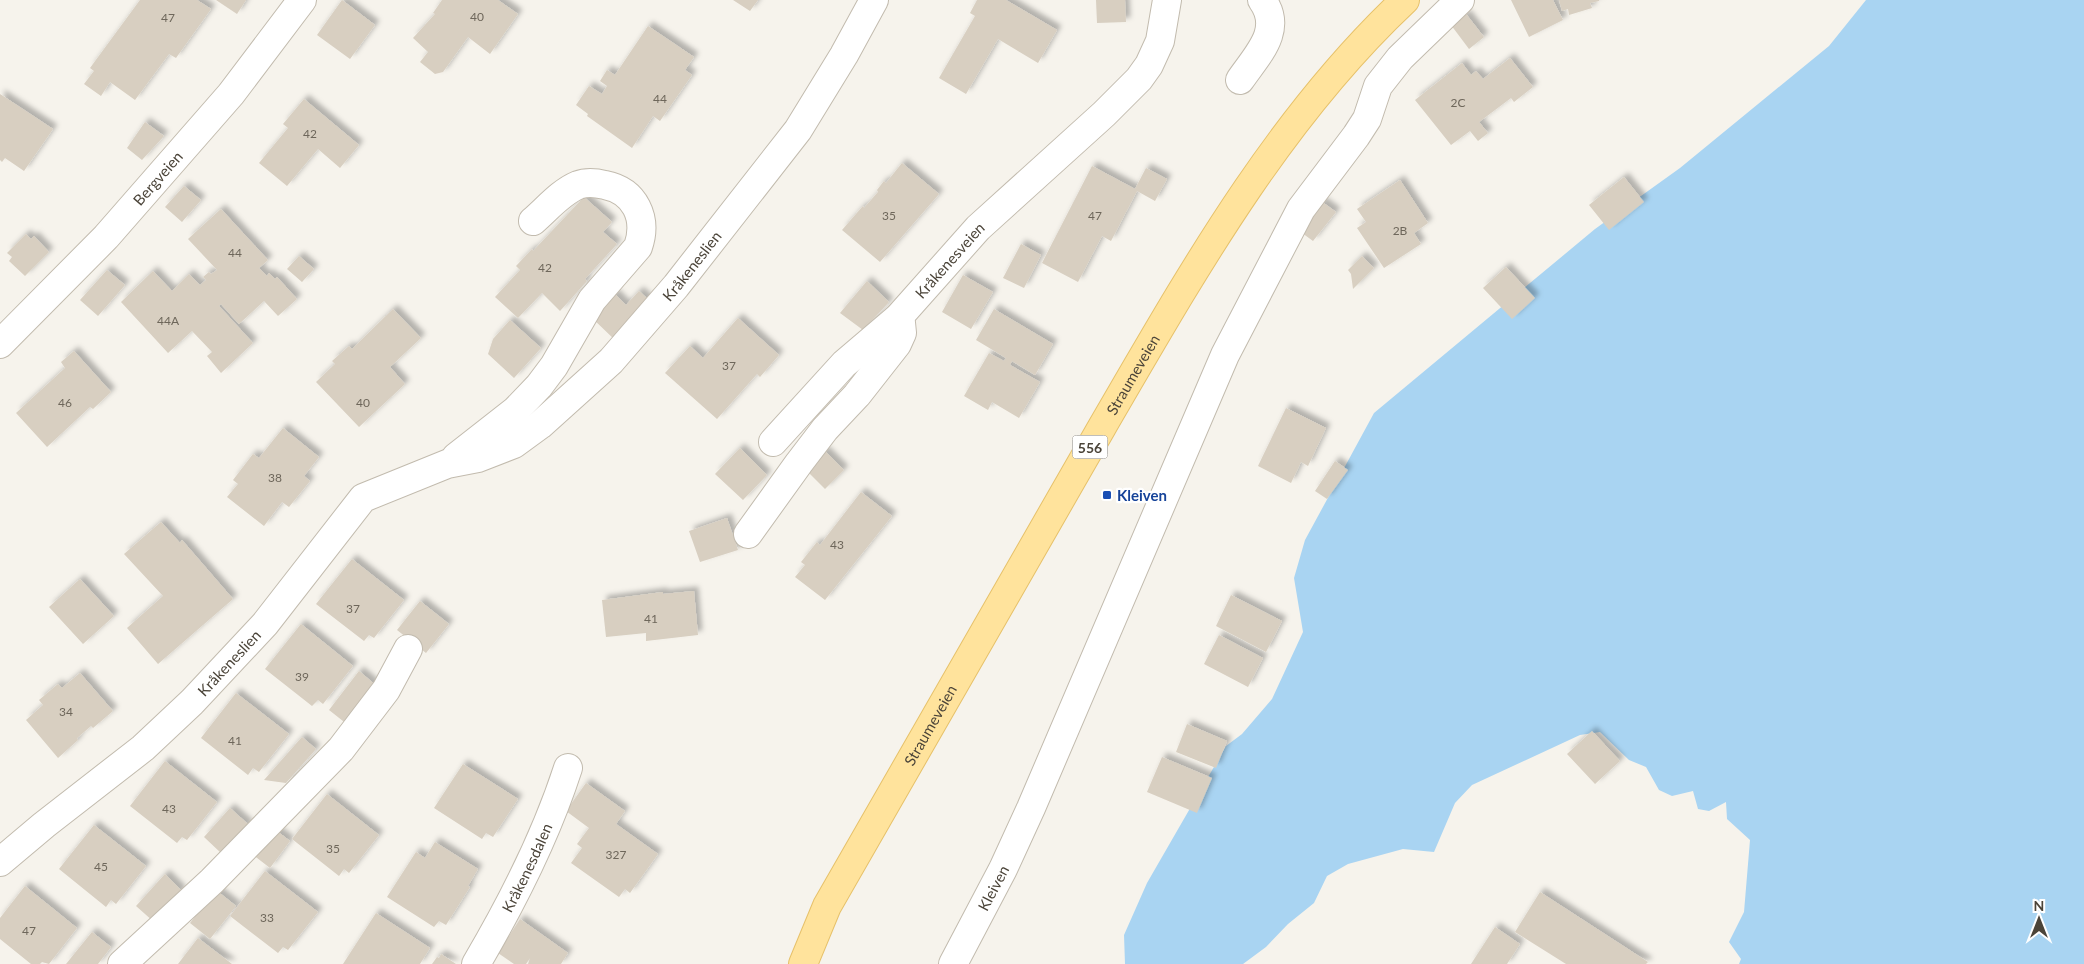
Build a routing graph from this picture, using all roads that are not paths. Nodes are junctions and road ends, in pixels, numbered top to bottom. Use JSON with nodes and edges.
{"nodes":[{"id":1,"x":302,"y":0,"type":"edge"},
{"id":2,"x":874,"y":0,"type":"edge"},
{"id":3,"x":1167,"y":0,"type":"edge"},
{"id":4,"x":1262,"y":0,"type":"edge"},
{"id":5,"x":1405,"y":0,"type":"edge"},
{"id":6,"x":1460,"y":0,"type":"edge"},
{"id":7,"x":1240,"y":80,"type":"dead end"},
{"id":8,"x":533,"y":221,"type":"dead end"},
{"id":9,"x":898,"y":318,"type":"junction"},
{"id":10,"x":0,"y":344,"type":"edge"},
{"id":11,"x":773,"y":442,"type":"dead end"},
{"id":12,"x":447,"y":464,"type":"junction"},
{"id":13,"x":748,"y":534,"type":"dead end"},
{"id":14,"x":408,"y":649,"type":"dead end"},
{"id":15,"x":568,"y":768,"type":"dead end"},
{"id":16,"x":0,"y":862,"type":"edge"},
{"id":17,"x":827,"y":906,"type":"junction"},
{"id":18,"x":122,"y":964,"type":"edge"},
{"id":19,"x":476,"y":964,"type":"edge"},
{"id":20,"x":782,"y":964,"type":"edge"},
{"id":21,"x":803,"y":964,"type":"edge"},
{"id":22,"x":953,"y":964,"type":"edge"}],
"edges":[{"from":1,"to":10,"type":"street","name":"Bergveien"},
{"from":2,"to":12,"type":"street","name":"Kråkeneslien"},
{"from":3,"to":9,"type":"street","name":"Kråkenesveien"},
{"from":4,"to":7,"type":"street"},
{"from":5,"to":17,"type":"main road","name":"Straumeveien","number":"556"},
{"from":6,"to":22,"type":"street","name":"Kleiven"},
{"from":8,"to":12,"type":"street","name":"Kråkeneslien"},
{"from":9,"to":11,"type":"street","name":"Kråkenesveien"},
{"from":9,"to":13,"type":"street"},
{"from":12,"to":16,"type":"street","name":"Kråkeneslien"},
{"from":14,"to":18,"type":"street"},
{"from":15,"to":19,"type":"street","name":"Kråkenesdalen"},
{"from":17,"to":20,"type":"main road","name":"Straumeveien","number":"556"},
{"from":17,"to":21,"type":"main road","name":"Straumeveien","number":"556"}]}
